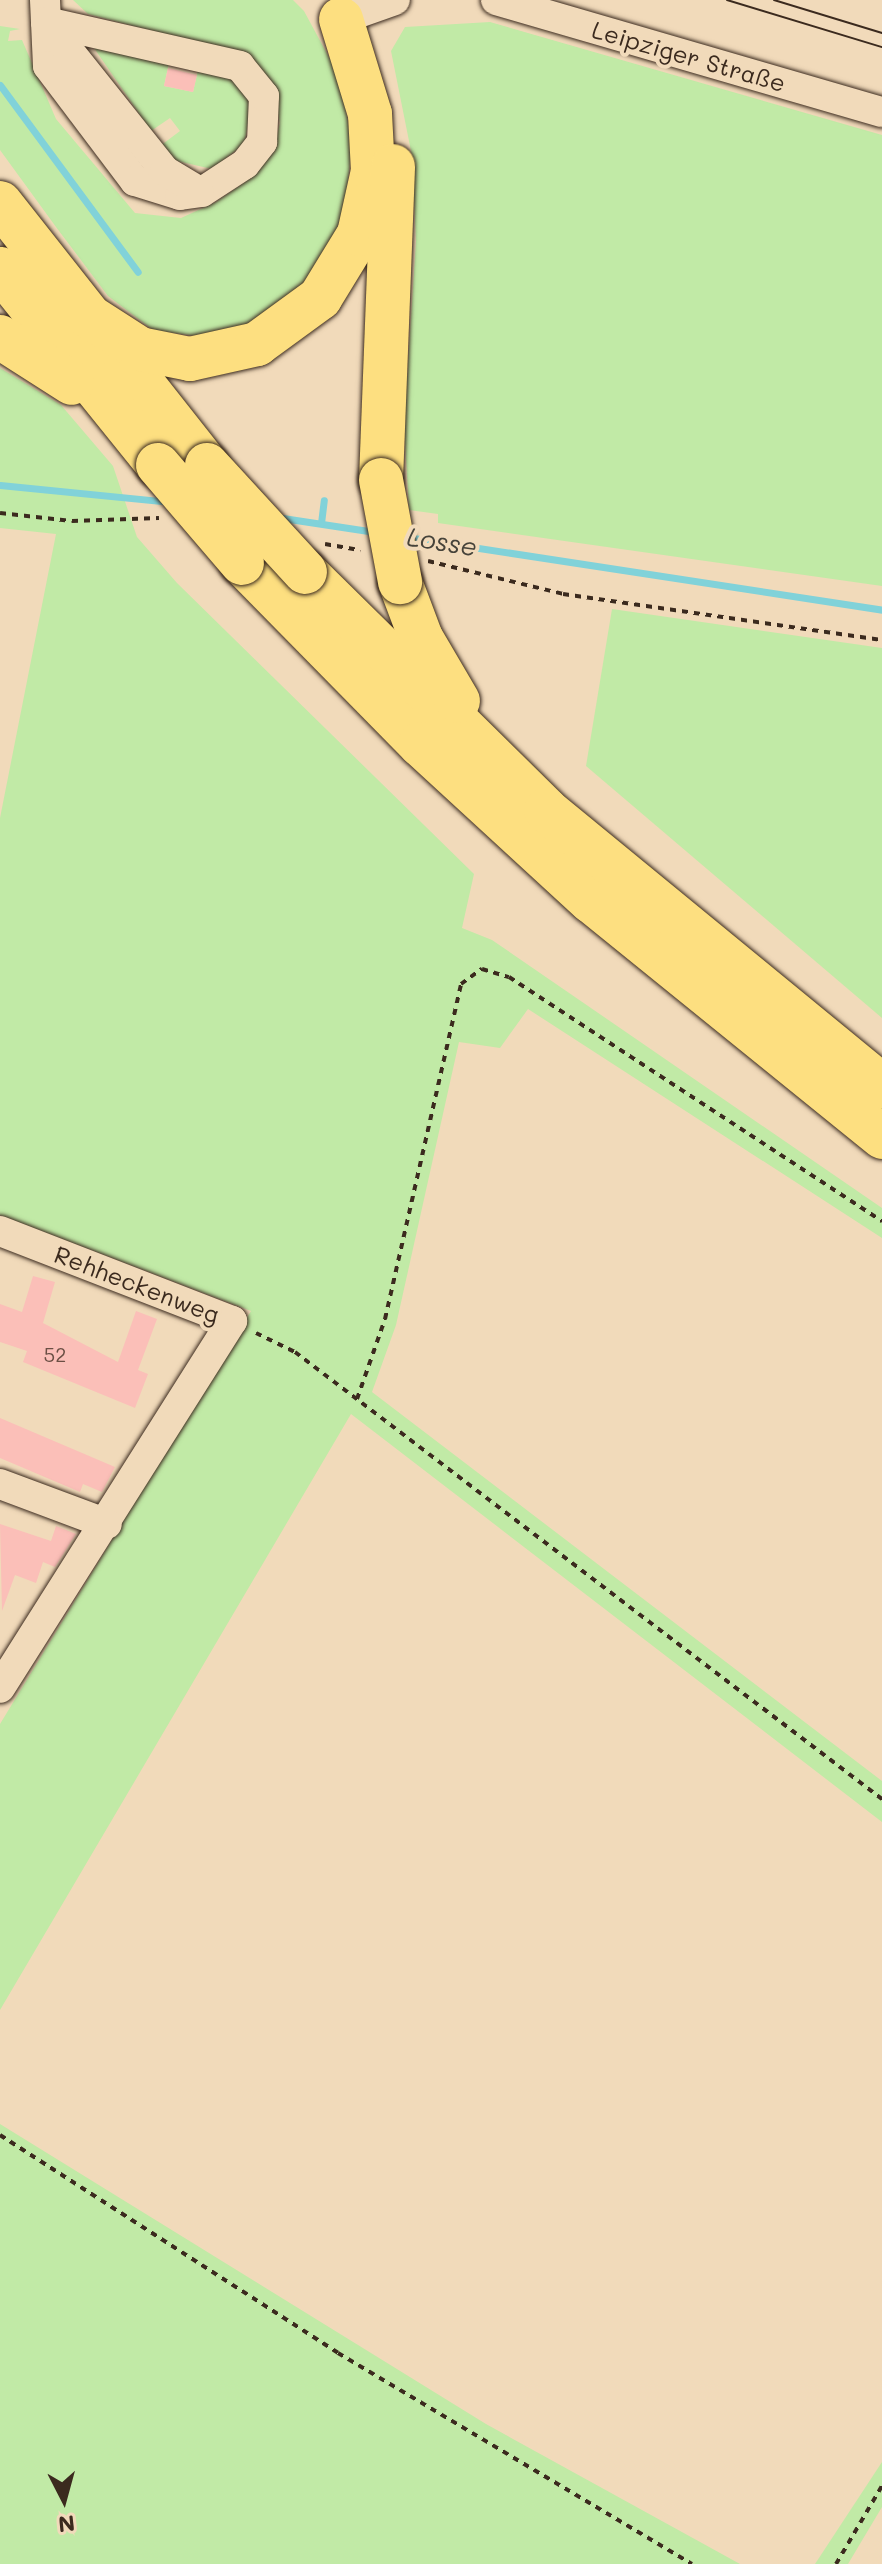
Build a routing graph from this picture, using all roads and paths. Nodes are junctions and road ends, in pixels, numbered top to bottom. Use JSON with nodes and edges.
{"nodes":[{"id":1,"x":395,"y":0,"type":"edge"},
{"id":2,"x":496,"y":0,"type":"edge"},
{"id":3,"x":352,"y":10,"type":"edge"},
{"id":4,"x":46,"y":11,"type":"edge"},
{"id":5,"x":882,"y":112,"type":"edge"},
{"id":6,"x":0,"y":203,"type":"edge"},
{"id":7,"x":0,"y":269,"type":"edge"},
{"id":8,"x":84,"y":313,"type":"junction"},
{"id":9,"x":0,"y":337,"type":"edge"},
{"id":10,"x":147,"y":452,"type":"junction"},
{"id":11,"x":0,"y":513,"type":"edge"},
{"id":12,"x":147,"y":517,"type":"dead end"},
{"id":13,"x":438,"y":562,"type":"dead end"},
{"id":14,"x":882,"y":640,"type":"edge"},
{"id":15,"x":503,"y":770,"type":"junction"},
{"id":16,"x":882,"y":1086,"type":"edge"},
{"id":17,"x":882,"y":1137,"type":"edge"},
{"id":18,"x":882,"y":1221,"type":"edge"},
{"id":19,"x":0,"y":1231,"type":"edge"},
{"id":20,"x":232,"y":1321,"type":"junction"},
{"id":21,"x":357,"y":1399,"type":"junction"},
{"id":22,"x":0,"y":1484,"type":"edge"},
{"id":23,"x":107,"y":1524,"type":"junction"},
{"id":24,"x":0,"y":1688,"type":"edge"},
{"id":25,"x":882,"y":1799,"type":"edge"},
{"id":26,"x":0,"y":2135,"type":"edge"},
{"id":27,"x":882,"y":2486,"type":"edge"},
{"id":28,"x":692,"y":2564,"type":"edge"},
{"id":29,"x":836,"y":2564,"type":"edge"}],
"edges":[{"from":1,"to":3,"type":"street"},
{"from":2,"to":5,"type":"street","name":"Leipziger Straße"},
{"from":3,"to":8,"type":"highway"},
{"from":3,"to":15,"type":"highway","bridge":true},
{"from":4,"to":4,"type":"street"},
{"from":6,"to":8,"type":"highway"},
{"from":7,"to":10,"type":"highway"},
{"from":8,"to":15,"type":"highway","bridge":true},
{"from":9,"to":10,"type":"highway"},
{"from":10,"to":17,"type":"highway","bridge":true},
{"from":11,"to":12,"type":"path"},
{"from":13,"to":14,"type":"path"},
{"from":15,"to":16,"type":"highway"},
{"from":18,"to":21,"type":"path"},
{"from":19,"to":20,"type":"street","name":"Rehheckenweg"},
{"from":20,"to":21,"type":"path"},
{"from":20,"to":23,"type":"street","name":"Rehheckenweg"},
{"from":21,"to":25,"type":"path"},
{"from":22,"to":23,"type":"street"},
{"from":23,"to":24,"type":"street","name":"Rehheckenweg"},
{"from":26,"to":28,"type":"path"},
{"from":27,"to":29,"type":"path"}]}
